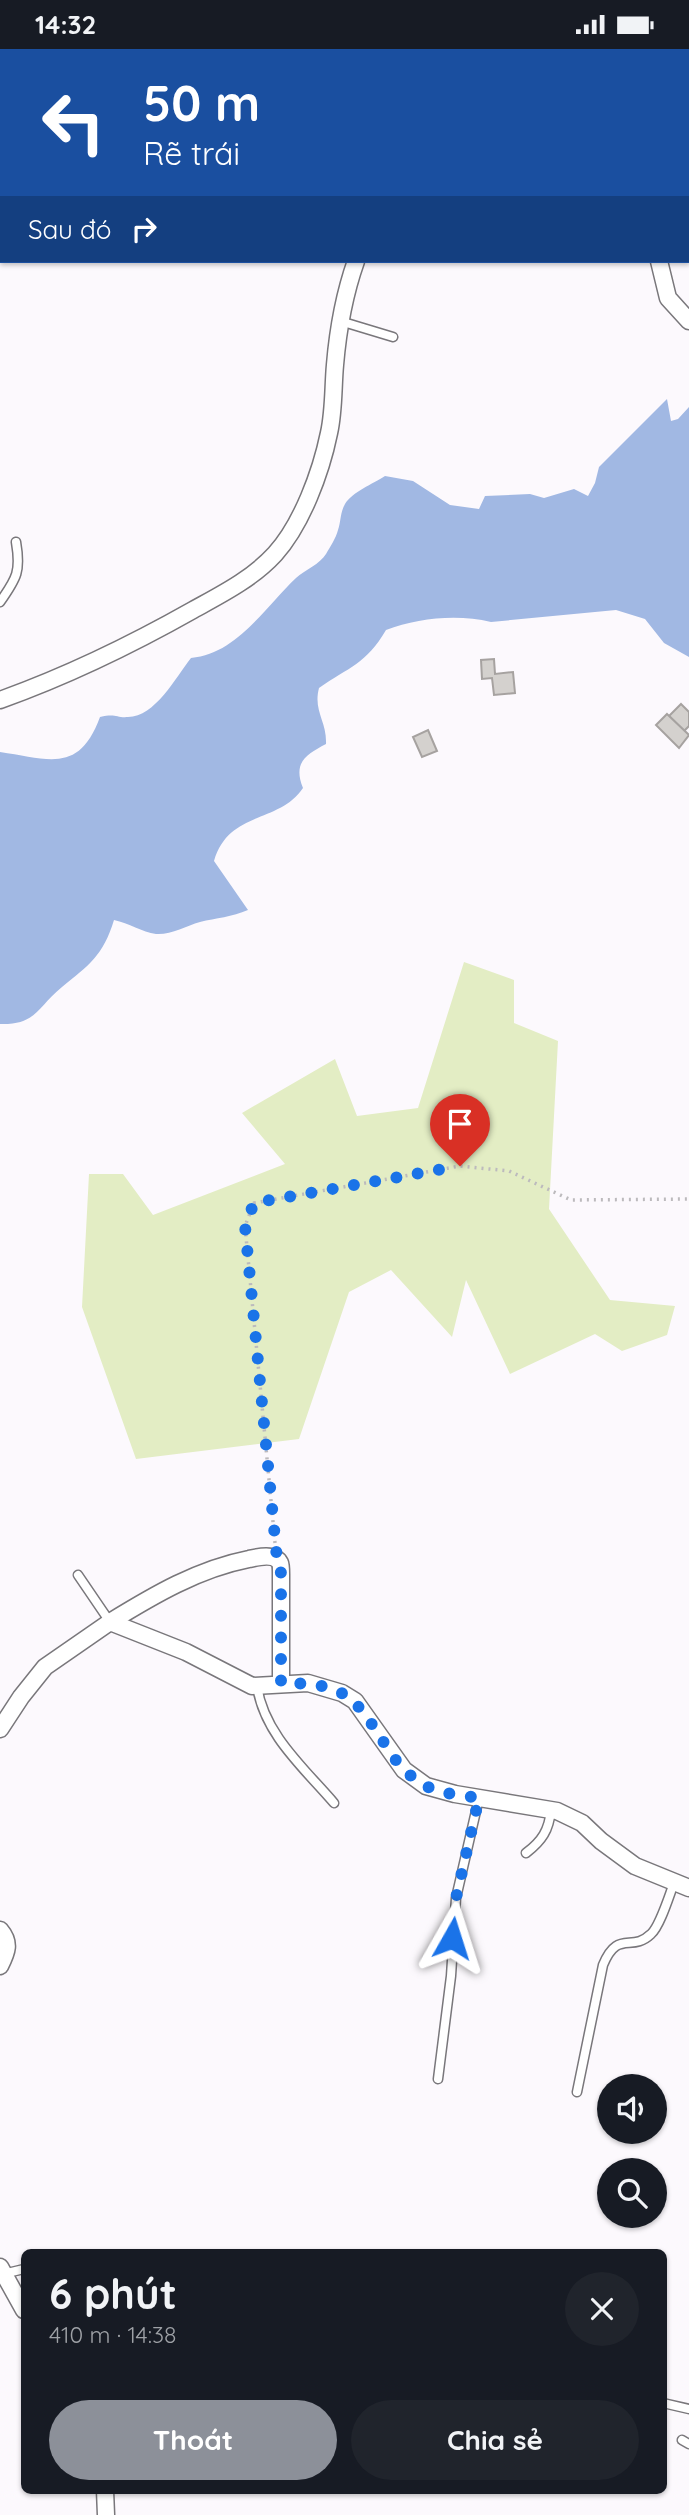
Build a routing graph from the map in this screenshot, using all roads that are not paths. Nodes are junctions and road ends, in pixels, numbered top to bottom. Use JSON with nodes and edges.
{"nodes":[{"id":1,"x":355,"y":263,"type":"edge"},
{"id":2,"x":659,"y":263,"type":"edge"},
{"id":3,"x":340,"y":321,"type":"junction"},
{"id":4,"x":689,"y":321,"type":"edge"},
{"id":5,"x":393,"y":337,"type":"dead end"},
{"id":6,"x":16,"y":542,"type":"dead end"},
{"id":7,"x":0,"y":602,"type":"edge"},
{"id":8,"x":0,"y":700,"type":"edge"},
{"id":9,"x":78,"y":1575,"type":"dead end"},
{"id":10,"x":110,"y":1622,"type":"junction"},
{"id":11,"x":281,"y":1683,"type":"junction"},
{"id":12,"x":257,"y":1686,"type":"junction"},
{"id":13,"x":0,"y":1729,"type":"edge"},
{"id":14,"x":479,"y":1798,"type":"junction"},
{"id":15,"x":334,"y":1803,"type":"dead end"},
{"id":16,"x":551,"y":1810,"type":"junction"},
{"id":17,"x":526,"y":1853,"type":"dead end"},
{"id":18,"x":681,"y":1886,"type":"edge"},
{"id":19,"x":0,"y":1930,"type":"edge"},
{"id":20,"x":0,"y":1966,"type":"edge"},
{"id":21,"x":438,"y":2079,"type":"dead end"},
{"id":22,"x":577,"y":2092,"type":"dead end"},
{"id":23,"x":21,"y":2269,"type":"edge"},
{"id":24,"x":2,"y":2270,"type":"edge"},
{"id":25,"x":21,"y":2305,"type":"edge"},
{"id":26,"x":667,"y":2404,"type":"edge"},
{"id":27,"x":689,"y":2409,"type":"edge"},
{"id":28,"x":105,"y":2494,"type":"edge"},
{"id":29,"x":106,"y":2515,"type":"edge"}],
"edges":[{"from":1,"to":3,"type":"street"},
{"from":2,"to":4,"type":"street"},
{"from":3,"to":5,"type":"lane"},
{"from":3,"to":8,"type":"street"},
{"from":6,"to":7,"type":"lane"},
{"from":9,"to":10,"type":"lane"},
{"from":10,"to":11,"type":"street"},
{"from":10,"to":12,"type":"street"},
{"from":10,"to":13,"type":"street"},
{"from":11,"to":12,"type":"street"},
{"from":11,"to":14,"type":"street"},
{"from":12,"to":15,"type":"lane"},
{"from":14,"to":16,"type":"street"},
{"from":14,"to":21,"type":"lane"},
{"from":16,"to":17,"type":"lane"},
{"from":16,"to":18,"type":"street"},
{"from":18,"to":22,"type":"lane"},
{"from":19,"to":20,"type":"street"},
{"from":23,"to":24,"type":"lane"},
{"from":24,"to":25,"type":"street"},
{"from":26,"to":27,"type":"lane"},
{"from":28,"to":29,"type":"street"}]}
